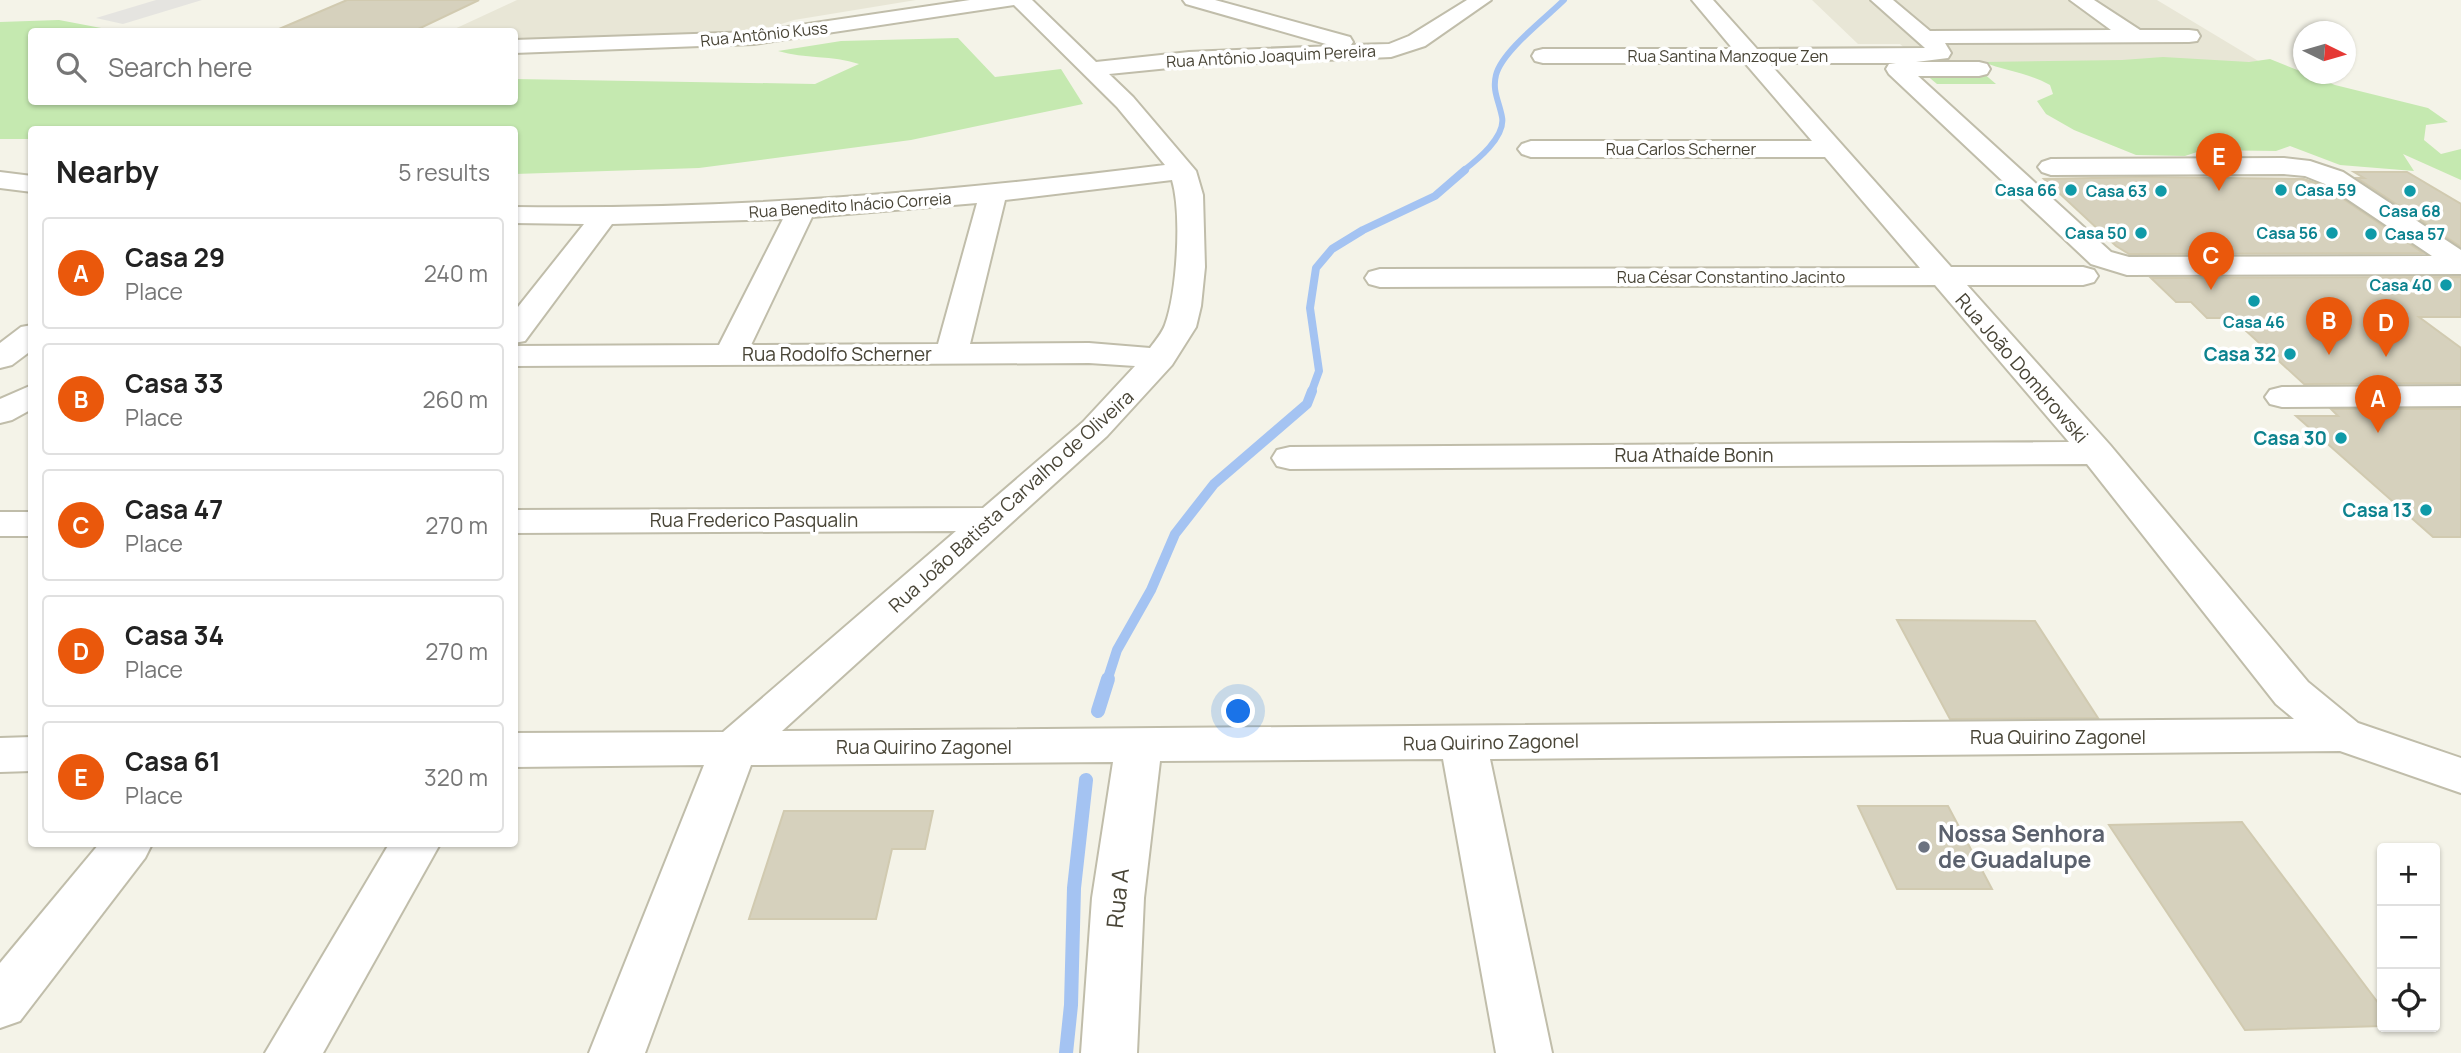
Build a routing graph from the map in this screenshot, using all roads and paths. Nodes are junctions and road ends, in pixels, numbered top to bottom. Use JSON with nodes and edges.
{"nodes":[{"id":1,"x":1011,"y":0,"type":"edge"},
{"id":2,"x":1020,"y":0,"type":"edge"},
{"id":3,"x":1183,"y":0,"type":"edge"},
{"id":4,"x":1193,"y":0,"type":"edge"},
{"id":5,"x":1702,"y":0,"type":"edge"},
{"id":6,"x":1881,"y":0,"type":"edge"},
{"id":7,"x":2080,"y":0,"type":"edge"},
{"id":8,"x":1435,"y":3,"type":"dead end"},
{"id":9,"x":1472,"y":5,"type":"edge"},
{"id":10,"x":2135,"y":36,"type":"junction"},
{"id":11,"x":2189,"y":36,"type":"dead end"},
{"id":12,"x":1924,"y":37,"type":"junction"},
{"id":13,"x":518,"y":47,"type":"edge"},
{"id":14,"x":1375,"y":52,"type":"junction"},
{"id":15,"x":1749,"y":55,"type":"junction"},
{"id":16,"x":1256,"y":56,"type":"junction"},
{"id":17,"x":1543,"y":56,"type":"dead end"},
{"id":18,"x":1090,"y":69,"type":"junction"},
{"id":19,"x":1979,"y":69,"type":"dead end"},
{"id":20,"x":1956,"y":125,"type":"junction"},
{"id":21,"x":1990,"y":125,"type":"dead end"},
{"id":22,"x":1531,"y":149,"type":"dead end"},
{"id":23,"x":1831,"y":149,"type":"junction"},
{"id":24,"x":2051,"y":167,"type":"dead end"},
{"id":25,"x":1183,"y":171,"type":"junction"},
{"id":26,"x":0,"y":180,"type":"edge"},
{"id":27,"x":28,"y":184,"type":"edge"},
{"id":28,"x":28,"y":185,"type":"edge"},
{"id":29,"x":993,"y":195,"type":"junction"},
{"id":30,"x":0,"y":200,"type":"edge"},
{"id":31,"x":802,"y":209,"type":"junction"},
{"id":32,"x":518,"y":215,"type":"edge"},
{"id":33,"x":603,"y":218,"type":"junction"},
{"id":34,"x":2461,"y":264,"type":"edge"},
{"id":35,"x":1942,"y":276,"type":"junction"},
{"id":36,"x":2083,"y":276,"type":"dead end"},
{"id":37,"x":1380,"y":278,"type":"dead end"},
{"id":38,"x":518,"y":329,"type":"edge"},
{"id":39,"x":28,"y":337,"type":"edge"},
{"id":40,"x":951,"y":354,"type":"junction"},
{"id":41,"x":730,"y":355,"type":"junction"},
{"id":42,"x":518,"y":356,"type":"edge"},
{"id":43,"x":1160,"y":358,"type":"junction"},
{"id":44,"x":0,"y":359,"type":"edge"},
{"id":45,"x":28,"y":359,"type":"edge"},
{"id":46,"x":2461,"y":396,"type":"edge"},
{"id":47,"x":28,"y":397,"type":"edge"},
{"id":48,"x":2282,"y":397,"type":"dead end"},
{"id":49,"x":0,"y":413,"type":"edge"},
{"id":50,"x":2097,"y":453,"type":"junction"},
{"id":51,"x":1290,"y":458,"type":"dead end"},
{"id":52,"x":994,"y":519,"type":"junction"},
{"id":53,"x":518,"y":522,"type":"edge"},
{"id":54,"x":0,"y":524,"type":"edge"},
{"id":55,"x":28,"y":524,"type":"edge"},
{"id":56,"x":2342,"y":734,"type":"junction"},
{"id":57,"x":1463,"y":742,"type":"junction"},
{"id":58,"x":1139,"y":745,"type":"junction"},
{"id":59,"x":734,"y":748,"type":"junction"},
{"id":60,"x":518,"y":750,"type":"edge"},
{"id":61,"x":28,"y":754,"type":"edge"},
{"id":62,"x":0,"y":755,"type":"edge"},
{"id":63,"x":2461,"y":776,"type":"edge"},
{"id":64,"x":125,"y":847,"type":"edge"},
{"id":65,"x":413,"y":847,"type":"edge"},
{"id":66,"x":0,"y":1004,"type":"edge"},
{"id":67,"x":293,"y":1053,"type":"edge"},
{"id":68,"x":617,"y":1053,"type":"edge"},
{"id":69,"x":1109,"y":1053,"type":"edge"},
{"id":70,"x":1524,"y":1053,"type":"edge"}],
"edges":[{"from":1,"to":13,"type":"street","name":"Rua Antônio Kuss"},
{"from":2,"to":18,"type":"street","name":"Rua João Batista Carvalho de Oliveira"},
{"from":3,"to":16,"type":"street"},
{"from":4,"to":14,"type":"street"},
{"from":5,"to":15,"type":"street","name":"Rua João Dombrowski"},
{"from":6,"to":12,"type":"street"},
{"from":7,"to":10,"type":"street"},
{"from":8,"to":9,"type":"street"},
{"from":9,"to":14,"type":"street","name":"Rua Antônio Joaquim Pereira"},
{"from":10,"to":11,"type":"street"},
{"from":10,"to":12,"type":"street"},
{"from":12,"to":15,"type":"street","name":"Rua Santina Manzoque Zen"},
{"from":14,"to":16,"type":"street","name":"Rua Antônio Joaquim Pereira"},
{"from":15,"to":17,"type":"street","name":"Rua Santina Manzoque Zen"},
{"from":15,"to":23,"type":"street","name":"Rua João Dombrowski"},
{"from":16,"to":18,"type":"street","name":"Rua Antônio Joaquim Pereira"},
{"from":18,"to":25,"type":"street","name":"Rua João Batista Carvalho de Oliveira"},
{"from":19,"to":20,"type":"street"},
{"from":20,"to":21,"type":"street"},
{"from":20,"to":34,"type":"street"},
{"from":22,"to":23,"type":"street","name":"Rua Carlos Scherner"},
{"from":23,"to":35,"type":"street","name":"Rua João Dombrowski"},
{"from":24,"to":34,"type":"street"},
{"from":25,"to":29,"type":"street","name":"Rua Benedito Inácio Correia"},
{"from":25,"to":43,"type":"street","name":"Rua João Batista Carvalho de Oliveira"},
{"from":26,"to":27,"type":"street"},
{"from":28,"to":30,"type":"street"},
{"from":29,"to":31,"type":"street","name":"Rua Benedito Inácio Correia"},
{"from":29,"to":40,"type":"street"},
{"from":31,"to":33,"type":"street","name":"Rua Benedito Inácio Correia"},
{"from":31,"to":41,"type":"street"},
{"from":32,"to":33,"type":"street","name":"Rua Benedito Inácio Correia"},
{"from":33,"to":38,"type":"street"},
{"from":35,"to":36,"type":"street","name":"Rua César Constantino Jacinto"},
{"from":35,"to":37,"type":"street","name":"Rua César Constantino Jacinto"},
{"from":35,"to":50,"type":"street","name":"Rua João Dombrowski"},
{"from":39,"to":44,"type":"street"},
{"from":40,"to":41,"type":"street","name":"Rua Rodolfo Scherner"},
{"from":40,"to":43,"type":"street","name":"Rua Rodolfo Scherner"},
{"from":41,"to":42,"type":"street","name":"Rua Rodolfo Scherner"},
{"from":43,"to":52,"type":"street","name":"Rua João Batista Carvalho de Oliveira"},
{"from":44,"to":45,"type":"street"},
{"from":46,"to":48,"type":"street"},
{"from":47,"to":49,"type":"street"},
{"from":50,"to":51,"type":"street","name":"Rua Athaíde Bonin"},
{"from":50,"to":56,"type":"street","name":"Rua João Dombrowski"},
{"from":52,"to":53,"type":"street","name":"Rua Frederico Pasqualin"},
{"from":52,"to":59,"type":"street","name":"Rua João Batista Carvalho de Oliveira"},
{"from":54,"to":55,"type":"street"},
{"from":56,"to":57,"type":"street","name":"Rua Quirino Zagonel"},
{"from":56,"to":63,"type":"street","name":"Rua Quirino Zagonel"},
{"from":57,"to":58,"type":"street","name":"Rua Quirino Zagonel"},
{"from":57,"to":70,"type":"street"},
{"from":58,"to":59,"type":"street","name":"Rua Quirino Zagonel"},
{"from":58,"to":69,"type":"street","name":"Rua A"},
{"from":59,"to":60,"type":"street","name":"Rua Quirino Zagonel"},
{"from":59,"to":68,"type":"street"},
{"from":61,"to":62,"type":"street"},
{"from":64,"to":66,"type":"street"},
{"from":65,"to":67,"type":"street"}]}
